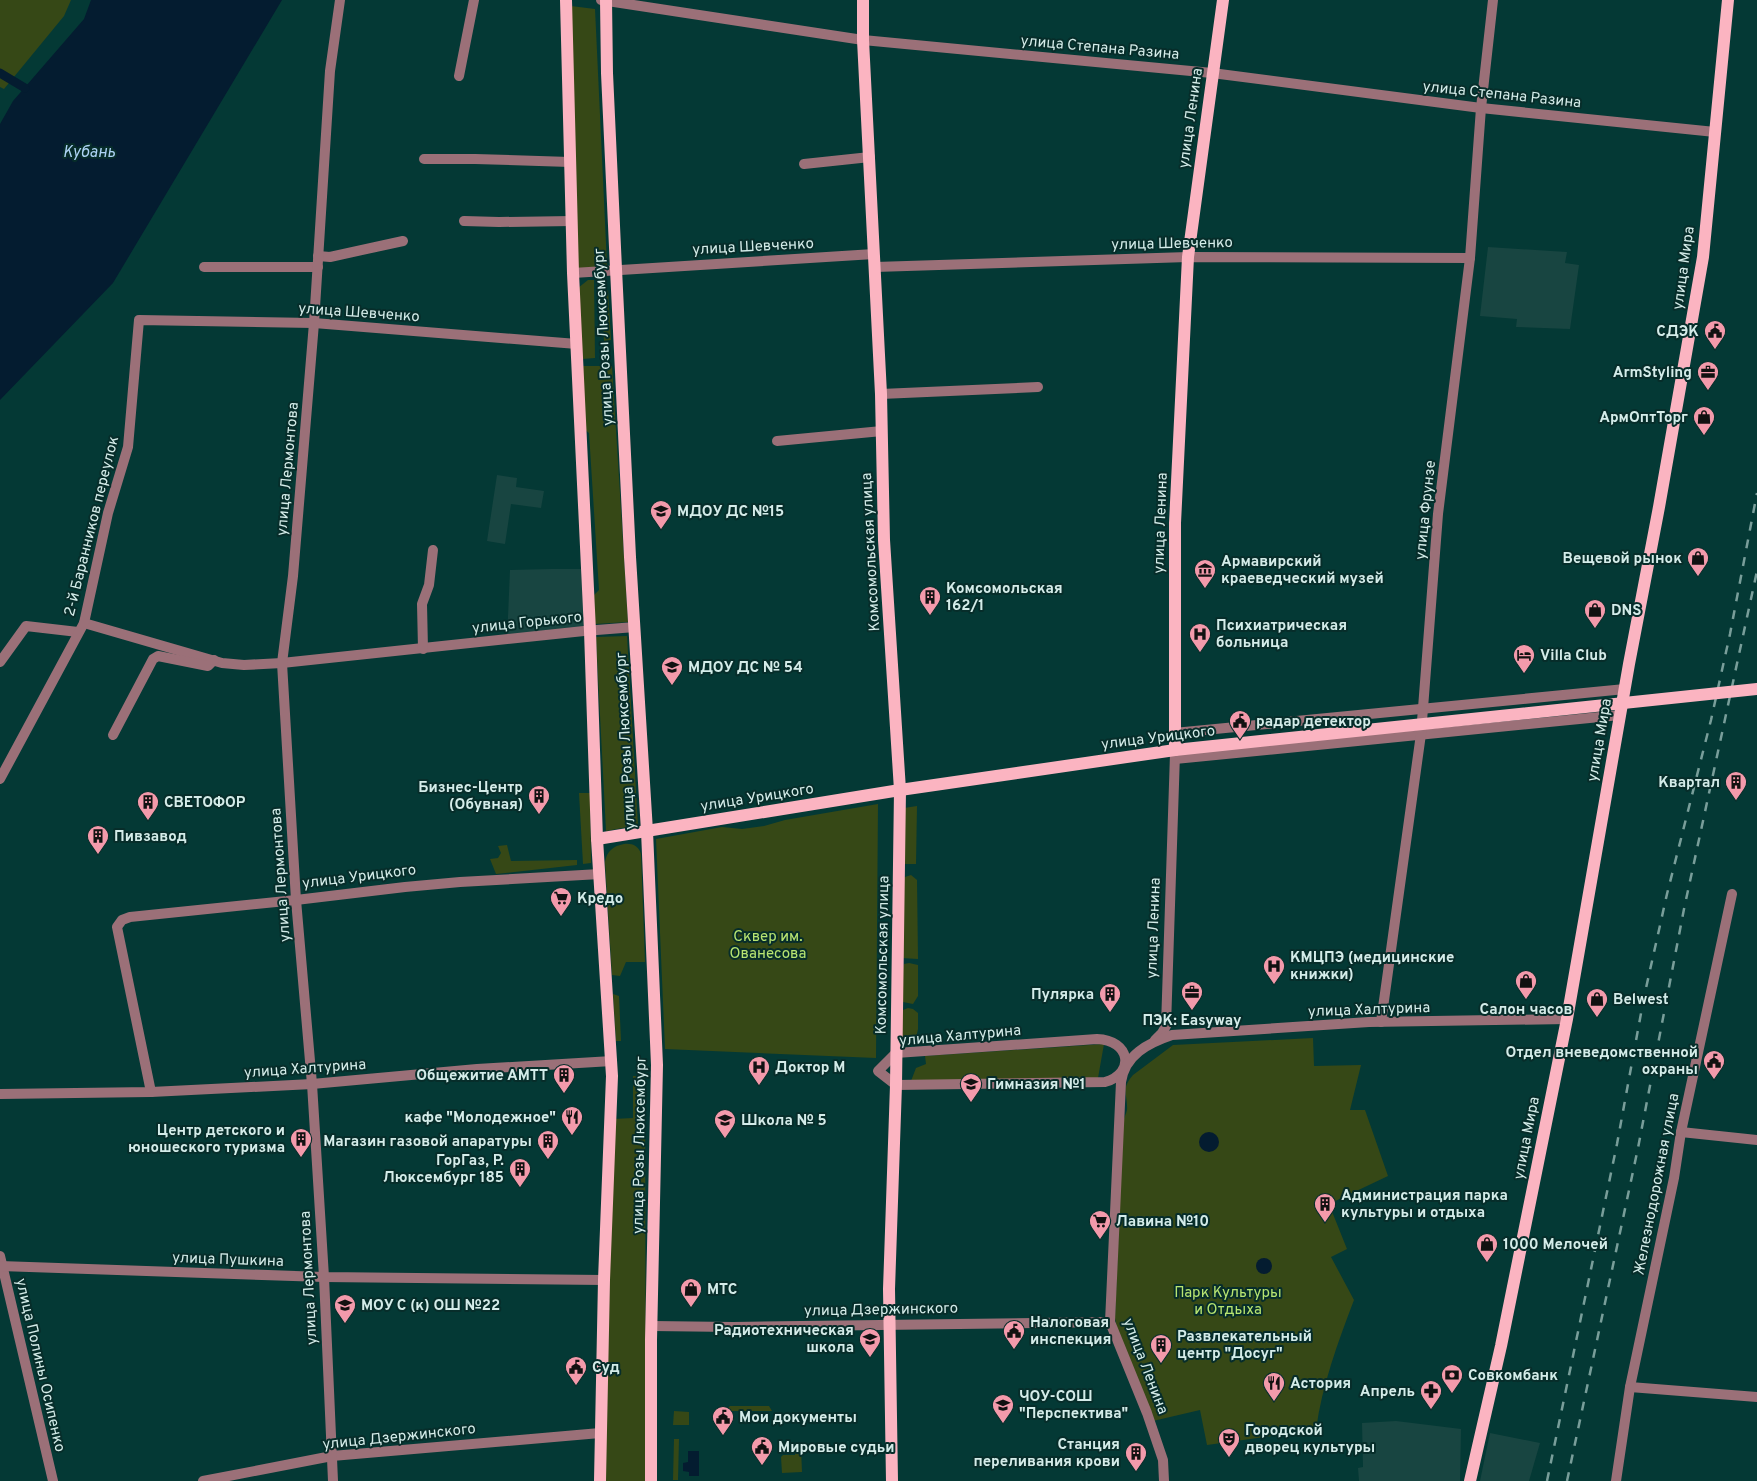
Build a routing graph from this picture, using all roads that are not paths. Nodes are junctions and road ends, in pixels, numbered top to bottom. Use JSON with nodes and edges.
{"nodes":[{"id":1,"x":340,"y":0,"type":"edge"},
{"id":2,"x":474,"y":0,"type":"edge"},
{"id":3,"x":566,"y":0,"type":"edge"},
{"id":4,"x":602,"y":0,"type":"edge"},
{"id":5,"x":606,"y":0,"type":"edge"},
{"id":6,"x":863,"y":0,"type":"edge"},
{"id":7,"x":1223,"y":0,"type":"edge"},
{"id":8,"x":1493,"y":0,"type":"edge"},
{"id":9,"x":1728,"y":0,"type":"edge"},
{"id":10,"x":863,"y":40,"type":"junction"},
{"id":11,"x":1212,"y":73,"type":"junction"},
{"id":12,"x":459,"y":76,"type":"dead end"},
{"id":13,"x":1481,"y":108,"type":"junction"},
{"id":14,"x":1715,"y":132,"type":"junction"},
{"id":15,"x":870,"y":157,"type":"junction"},
{"id":16,"x":424,"y":159,"type":"dead end"},
{"id":17,"x":570,"y":162,"type":"junction"},
{"id":18,"x":804,"y":164,"type":"dead end"},
{"id":19,"x":464,"y":221,"type":"dead end"},
{"id":20,"x":572,"y":221,"type":"junction"},
{"id":21,"x":403,"y":241,"type":"dead end"},
{"id":22,"x":1188,"y":257,"type":"junction"},
{"id":23,"x":1470,"y":258,"type":"junction"},
{"id":24,"x":874,"y":260,"type":"junction"},
{"id":25,"x":318,"y":262,"type":"junction"},
{"id":26,"x":204,"y":267,"type":"dead end"},
{"id":27,"x":616,"y":270,"type":"junction"},
{"id":28,"x":573,"y":273,"type":"junction"},
{"id":29,"x":139,"y":320,"type":"joint"},
{"id":30,"x":314,"y":323,"type":"junction"},
{"id":31,"x":577,"y":344,"type":"junction"},
{"id":32,"x":1038,"y":387,"type":"dead end"},
{"id":33,"x":881,"y":394,"type":"junction"},
{"id":34,"x":882,"y":431,"type":"junction"},
{"id":35,"x":777,"y":441,"type":"dead end"},
{"id":36,"x":433,"y":550,"type":"dead end"},
{"id":37,"x":84,"y":622,"type":"junction"},
{"id":38,"x":635,"y":627,"type":"junction"},
{"id":39,"x":590,"y":631,"type":"junction"},
{"id":40,"x":78,"y":632,"type":"junction"},
{"id":41,"x":423,"y":649,"type":"junction"},
{"id":42,"x":214,"y":660,"type":"junction"},
{"id":43,"x":0,"y":662,"type":"edge"},
{"id":44,"x":282,"y":663,"type":"junction"},
{"id":45,"x":1625,"y":689,"type":"junction"},
{"id":46,"x":1757,"y":689,"type":"edge"},
{"id":47,"x":1423,"y":709,"type":"junction"},
{"id":48,"x":1620,"y":715,"type":"junction"},
{"id":49,"x":1174,"y":733,"type":"junction"},
{"id":50,"x":1421,"y":734,"type":"junction"},
{"id":51,"x":113,"y":735,"type":"dead end"},
{"id":52,"x":1175,"y":754,"type":"junction"},
{"id":53,"x":0,"y":779,"type":"edge"},
{"id":54,"x":900,"y":790,"type":"junction"},
{"id":55,"x":647,"y":831,"type":"junction"},
{"id":56,"x":597,"y":839,"type":"junction"},
{"id":57,"x":600,"y":874,"type":"junction"},
{"id":58,"x":1732,"y":894,"type":"dead end"},
{"id":59,"x":296,"y":900,"type":"junction"},
{"id":60,"x":1567,"y":1019,"type":"junction"},
{"id":61,"x":1381,"y":1022,"type":"junction"},
{"id":62,"x":1150,"y":1044,"type":"junction"},
{"id":63,"x":896,"y":1053,"type":"junction"},
{"id":64,"x":612,"y":1061,"type":"junction"},
{"id":65,"x":1124,"y":1068,"type":"junction"},
{"id":66,"x":312,"y":1084,"type":"junction"},
{"id":67,"x":896,"y":1085,"type":"junction"},
{"id":68,"x":150,"y":1092,"type":"junction"},
{"id":69,"x":0,"y":1094,"type":"edge"},
{"id":70,"x":1681,"y":1132,"type":"junction"},
{"id":71,"x":1757,"y":1140,"type":"edge"},
{"id":72,"x":1,"y":1263,"type":"edge"},
{"id":73,"x":324,"y":1278,"type":"junction"},
{"id":74,"x":604,"y":1280,"type":"junction"},
{"id":75,"x":1110,"y":1322,"type":"junction"},
{"id":76,"x":889,"y":1324,"type":"junction"},
{"id":77,"x":652,"y":1326,"type":"junction"},
{"id":78,"x":1630,"y":1387,"type":"junction"},
{"id":79,"x":1757,"y":1397,"type":"edge"},
{"id":80,"x":600,"y":1433,"type":"junction"},
{"id":81,"x":332,"y":1456,"type":"junction"},
{"id":82,"x":53,"y":1481,"type":"edge"},
{"id":83,"x":202,"y":1481,"type":"edge"},
{"id":84,"x":333,"y":1481,"type":"edge"},
{"id":85,"x":600,"y":1481,"type":"edge"},
{"id":86,"x":651,"y":1481,"type":"edge"},
{"id":87,"x":892,"y":1481,"type":"edge"},
{"id":88,"x":1164,"y":1481,"type":"edge"},
{"id":89,"x":1470,"y":1481,"type":"edge"},
{"id":90,"x":1616,"y":1481,"type":"edge"}],
"edges":[{"from":1,"to":25,"type":"street","name":"улица Лермонтова"},
{"from":2,"to":12,"type":"street"},
{"from":3,"to":17,"type":"main road","name":"улица Розы Люксембург"},
{"from":4,"to":5,"type":"street","name":"улица Степана Разина"},
{"from":5,"to":10,"type":"street","name":"улица Степана Разина"},
{"from":5,"to":27,"type":"main road","name":"улица Розы Люксембург"},
{"from":6,"to":10,"type":"main road","name":"Комсомольская улица"},
{"from":7,"to":11,"type":"main road","name":"улица Ленина"},
{"from":8,"to":13,"type":"street","name":"улица Фрунзе"},
{"from":9,"to":14,"type":"main road","name":"улица Мира"},
{"from":10,"to":11,"type":"street","name":"улица Степана Разина"},
{"from":10,"to":15,"type":"main road","name":"Комсомольская улица"},
{"from":11,"to":13,"type":"street","name":"улица Степана Разина"},
{"from":11,"to":22,"type":"main road","name":"улица Ленина"},
{"from":13,"to":14,"type":"street","name":"улица Степана Разина"},
{"from":13,"to":23,"type":"street","name":"улица Фрунзе"},
{"from":14,"to":45,"type":"main road","name":"улица Мира"},
{"from":15,"to":18,"type":"street"},
{"from":15,"to":24,"type":"main road","name":"Комсомольская улица"},
{"from":16,"to":17,"type":"street"},
{"from":17,"to":20,"type":"main road","name":"улица Розы Люксембург"},
{"from":19,"to":20,"type":"street"},
{"from":20,"to":28,"type":"main road","name":"улица Розы Люксембург"},
{"from":21,"to":25,"type":"street"},
{"from":22,"to":23,"type":"street","name":"улица Шевченко"},
{"from":22,"to":24,"type":"street","name":"улица Шевченко"},
{"from":22,"to":49,"type":"main road","name":"улица Ленина"},
{"from":23,"to":47,"type":"street","name":"улица Фрунзе"},
{"from":24,"to":27,"type":"street","name":"улица Шевченко"},
{"from":24,"to":33,"type":"main road","name":"Комсомольская улица"},
{"from":25,"to":26,"type":"street"},
{"from":25,"to":30,"type":"street","name":"улица Лермонтова"},
{"from":27,"to":28,"type":"street","name":"улица Шевченко"},
{"from":27,"to":38,"type":"main road","name":"улица Розы Люксембург"},
{"from":28,"to":31,"type":"main road","name":"улица Розы Люксембург"},
{"from":29,"to":30,"type":"street","name":"улица Шевченко"},
{"from":29,"to":37,"type":"street","name":"2-й Баранников переулок"},
{"from":30,"to":31,"type":"street","name":"улица Шевченко"},
{"from":30,"to":44,"type":"street","name":"улица Лермонтова"},
{"from":31,"to":39,"type":"main road","name":"улица Розы Люксембург"},
{"from":32,"to":33,"type":"street"},
{"from":33,"to":34,"type":"main road","name":"Комсомольская улица"},
{"from":34,"to":35,"type":"street"},
{"from":34,"to":54,"type":"main road","name":"Комсомольская улица"},
{"from":36,"to":41,"type":"street"},
{"from":37,"to":40,"type":"street","name":"2-й Баранников переулок"},
{"from":37,"to":42,"type":"street","name":"улица Горького"},
{"from":38,"to":39,"type":"street","name":"улица Горького"},
{"from":38,"to":55,"type":"main road","name":"улица Розы Люксембург"},
{"from":39,"to":41,"type":"street","name":"улица Горького"},
{"from":39,"to":56,"type":"main road","name":"улица Розы Люксембург"},
{"from":40,"to":43,"type":"street"},
{"from":40,"to":53,"type":"street","name":"2-й Баранников переулок"},
{"from":41,"to":44,"type":"street","name":"улица Горького"},
{"from":42,"to":44,"type":"street","name":"улица Горького"},
{"from":42,"to":51,"type":"street","name":"улица Горького"},
{"from":44,"to":59,"type":"street","name":"улица Лермонтова"},
{"from":45,"to":47,"type":"street","name":"улица Урицкого"},
{"from":45,"to":48,"type":"main road","name":"улица Мира"},
{"from":46,"to":52,"type":"main road","name":"улица Урицкого","bridge":true},
{"from":47,"to":49,"type":"street","name":"улица Урицкого"},
{"from":47,"to":50,"type":"street","name":"улица Фрунзе"},
{"from":48,"to":50,"type":"street","name":"улица Урицкого"},
{"from":48,"to":60,"type":"main road","name":"улица Мира"},
{"from":49,"to":52,"type":"main road","name":"улица Ленина"},
{"from":50,"to":52,"type":"street","name":"улица Урицкого"},
{"from":50,"to":61,"type":"street","name":"улица Фрунзе"},
{"from":52,"to":54,"type":"main road","name":"улица Урицкого"},
{"from":52,"to":62,"type":"street","name":"улица Ленина"},
{"from":54,"to":55,"type":"main road","name":"улица Урицкого"},
{"from":54,"to":63,"type":"main road","name":"Комсомольская улица"},
{"from":55,"to":56,"type":"main road","name":"улица Урицкого"},
{"from":55,"to":77,"type":"main road","name":"улица Розы Люксембург"},
{"from":56,"to":57,"type":"main road","name":"улица Розы Люксембург"},
{"from":57,"to":59,"type":"street","name":"улица Урицкого"},
{"from":57,"to":64,"type":"main road","name":"улица Розы Люксембург"},
{"from":58,"to":70,"type":"street","name":"Железнодорожная улица"},
{"from":59,"to":66,"type":"street","name":"улица Лермонтова"},
{"from":59,"to":68,"type":"street","name":"улица Урицкого"},
{"from":60,"to":61,"type":"street","name":"улица Халтурина"},
{"from":60,"to":89,"type":"main road","name":"улица Мира"},
{"from":61,"to":62,"type":"street","name":"улица Халтурина"},
{"from":62,"to":65,"type":"street","name":"улица Халтурина"},
{"from":63,"to":65,"type":"street","name":"улица Халтурина"},
{"from":63,"to":67,"type":"main road","name":"Комсомольская улица"},
{"from":63,"to":67,"type":"street","name":"улица Халтурина"},
{"from":64,"to":66,"type":"street","name":"улица Халтурина"},
{"from":64,"to":74,"type":"main road","name":"улица Розы Люксембург"},
{"from":65,"to":67,"type":"street","name":"улица Халтурина"},
{"from":65,"to":75,"type":"street","name":"улица Ленина"},
{"from":66,"to":68,"type":"street","name":"улица Халтурина"},
{"from":66,"to":73,"type":"street","name":"улица Лермонтова"},
{"from":67,"to":76,"type":"main road","name":"Комсомольская улица"},
{"from":68,"to":69,"type":"street","name":"улица Халтурина"},
{"from":70,"to":71,"type":"street"},
{"from":70,"to":78,"type":"street","name":"Железнодорожная улица"},
{"from":72,"to":73,"type":"street","name":"улица Пушкина"},
{"from":72,"to":82,"type":"street","name":"улица Полины Осипенко"},
{"from":73,"to":74,"type":"street","name":"улица Пушкина"},
{"from":73,"to":81,"type":"street","name":"улица Лермонтова"},
{"from":74,"to":80,"type":"main road","name":"улица Розы Люксембург"},
{"from":75,"to":76,"type":"street","name":"улица Дзержинского"},
{"from":75,"to":88,"type":"street","name":"улица Ленина"},
{"from":76,"to":77,"type":"street","name":"улица Дзержинского"},
{"from":76,"to":87,"type":"main road","name":"Комсомольская улица"},
{"from":77,"to":86,"type":"main road","name":"улица Розы Люксембург"},
{"from":78,"to":79,"type":"street"},
{"from":78,"to":90,"type":"street","name":"Железнодорожная улица"},
{"from":80,"to":81,"type":"street","name":"улица Дзержинского"},
{"from":80,"to":85,"type":"main road","name":"улица Розы Люксембург"},
{"from":81,"to":83,"type":"street","name":"улица Дзержинского"},
{"from":81,"to":84,"type":"street","name":"улица Лермонтова"}]}
